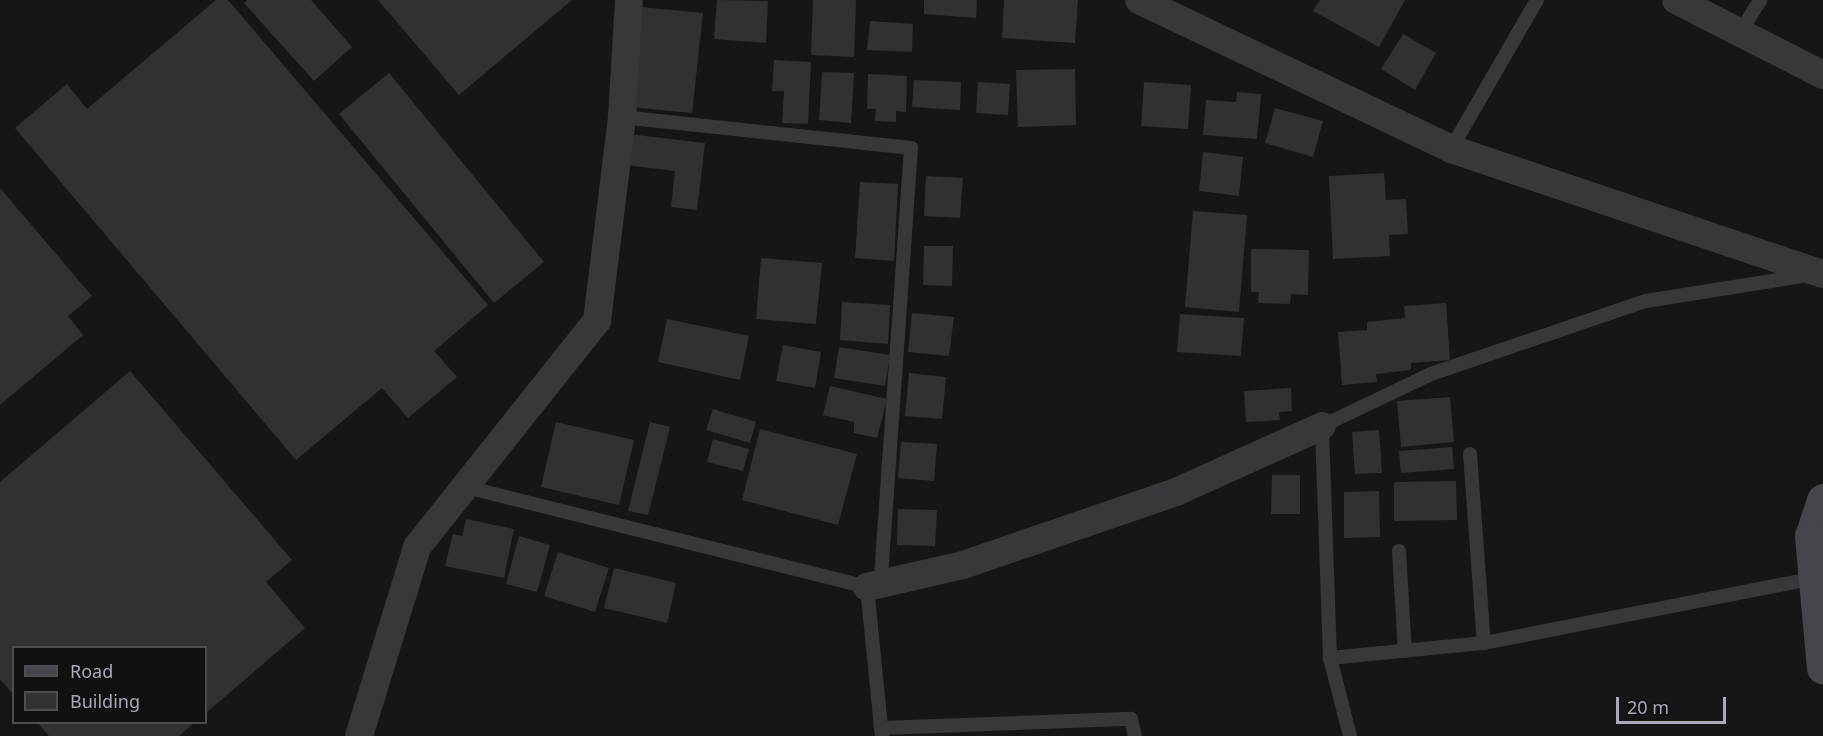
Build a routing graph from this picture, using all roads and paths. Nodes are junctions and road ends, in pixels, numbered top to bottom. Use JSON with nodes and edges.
{"nodes":[{"id":1,"x":629,"y":0,"type":"edge"},
{"id":2,"x":1139,"y":0,"type":"edge"},
{"id":3,"x":1537,"y":0,"type":"edge"},
{"id":4,"x":1676,"y":0,"type":"edge"},
{"id":5,"x":1760,"y":0,"type":"edge"},
{"id":6,"x":1739,"y":34,"type":"junction"},
{"id":7,"x":1823,"y":75,"type":"edge"},
{"id":8,"x":622,"y":117,"type":"junction"},
{"id":9,"x":1451,"y":149,"type":"junction"},
{"id":10,"x":1822,"y":274,"type":"edge"},
{"id":11,"x":1322,"y":426,"type":"junction"},
{"id":12,"x":1470,"y":454,"type":"dead end"},
{"id":13,"x":466,"y":487,"type":"junction"},
{"id":14,"x":1823,"y":501,"type":"edge"},
{"id":15,"x":1399,"y":551,"type":"dead end"},
{"id":16,"x":1815,"y":578,"type":"junction"},
{"id":17,"x":873,"y":587,"type":"junction"},
{"id":18,"x":1484,"y":643,"type":"junction"},
{"id":19,"x":1405,"y":651,"type":"junction"},
{"id":20,"x":1330,"y":658,"type":"junction"},
{"id":21,"x":1823,"y":667,"type":"edge"},
{"id":22,"x":881,"y":732,"type":"edge"},
{"id":23,"x":359,"y":736,"type":"edge"},
{"id":24,"x":1135,"y":736,"type":"edge"},
{"id":25,"x":1350,"y":736,"type":"edge"}],
"edges":[{"from":1,"to":8,"type":"street"},
{"from":2,"to":9,"type":"street"},
{"from":3,"to":9,"type":"lane"},
{"from":4,"to":6,"type":"street"},
{"from":5,"to":6,"type":"lane"},
{"from":6,"to":7,"type":"street"},
{"from":8,"to":13,"type":"street"},
{"from":8,"to":17,"type":"lane"},
{"from":9,"to":10,"type":"street"},
{"from":10,"to":11,"type":"lane"},
{"from":11,"to":17,"type":"street"},
{"from":11,"to":20,"type":"lane"},
{"from":12,"to":18,"type":"lane"},
{"from":13,"to":17,"type":"lane"},
{"from":13,"to":23,"type":"street"},
{"from":14,"to":16,"type":"street"},
{"from":15,"to":19,"type":"lane"},
{"from":16,"to":18,"type":"lane"},
{"from":16,"to":21,"type":"street"},
{"from":17,"to":22,"type":"lane"},
{"from":18,"to":19,"type":"lane"},
{"from":19,"to":20,"type":"lane"},
{"from":20,"to":25,"type":"lane"},
{"from":22,"to":24,"type":"lane"}]}
